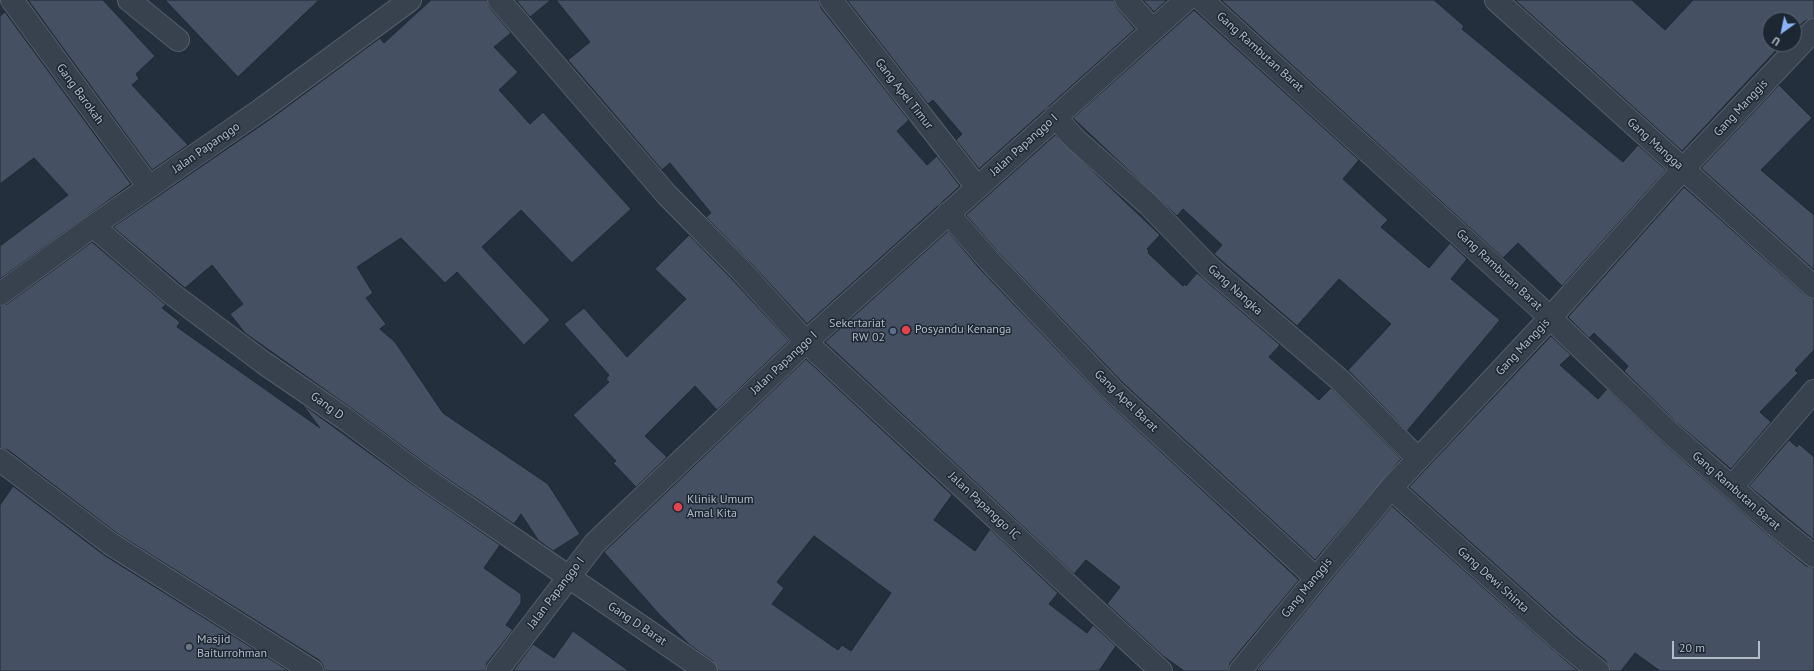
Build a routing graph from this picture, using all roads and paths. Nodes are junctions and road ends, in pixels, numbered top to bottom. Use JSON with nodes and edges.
{"nodes":[{"id":1,"x":12,"y":0,"type":"edge"},
{"id":2,"x":129,"y":0,"type":"edge"},
{"id":3,"x":410,"y":0,"type":"edge"},
{"id":4,"x":499,"y":0,"type":"edge"},
{"id":5,"x":830,"y":0,"type":"edge"},
{"id":6,"x":1126,"y":0,"type":"edge"},
{"id":7,"x":1186,"y":0,"type":"edge"},
{"id":8,"x":1202,"y":0,"type":"edge"},
{"id":9,"x":1496,"y":0,"type":"edge"},
{"id":10,"x":1153,"y":30,"type":"junction"},
{"id":11,"x":1814,"y":30,"type":"edge"},
{"id":12,"x":178,"y":40,"type":"dead end"},
{"id":13,"x":1055,"y":117,"type":"junction"},
{"id":14,"x":1683,"y":169,"type":"junction"},
{"id":15,"x":149,"y":187,"type":"junction"},
{"id":16,"x":977,"y":187,"type":"junction"},
{"id":17,"x":948,"y":214,"type":"junction"},
{"id":18,"x":93,"y":226,"type":"junction"},
{"id":19,"x":1814,"y":287,"type":"edge"},
{"id":20,"x":0,"y":294,"type":"edge"},
{"id":21,"x":1550,"y":318,"type":"junction"},
{"id":22,"x":806,"y":342,"type":"junction"},
{"id":23,"x":1814,"y":391,"type":"edge"},
{"id":24,"x":1418,"y":459,"type":"junction"},
{"id":25,"x":0,"y":460,"type":"edge"},
{"id":26,"x":1732,"y":487,"type":"junction"},
{"id":27,"x":1391,"y":488,"type":"junction"},
{"id":28,"x":1814,"y":556,"type":"edge"},
{"id":29,"x":568,"y":577,"type":"junction"},
{"id":30,"x":1315,"y":577,"type":"junction"},
{"id":31,"x":312,"y":671,"type":"edge"},
{"id":32,"x":497,"y":671,"type":"edge"},
{"id":33,"x":706,"y":671,"type":"edge"},
{"id":34,"x":1161,"y":671,"type":"edge"},
{"id":35,"x":1240,"y":671,"type":"edge"},
{"id":36,"x":1598,"y":671,"type":"edge"}],
"edges":[{"from":1,"to":15,"type":"street","name":"Gang Barokah"},
{"from":2,"to":12,"type":"street"},
{"from":3,"to":15,"type":"street","name":"Jalan Papanggo"},
{"from":4,"to":22,"type":"street","name":"Jalan Papanggo IC"},
{"from":5,"to":16,"type":"street","name":"Gang Apel Timur"},
{"from":6,"to":10,"type":"street"},
{"from":7,"to":10,"type":"street","name":"Jalan Papanggo I"},
{"from":8,"to":21,"type":"street","name":"Gang Rambutan Barat"},
{"from":9,"to":14,"type":"street","name":"Gang Mangga"},
{"from":10,"to":13,"type":"street","name":"Jalan Papanggo I"},
{"from":11,"to":14,"type":"street","name":"Gang Manggis"},
{"from":13,"to":16,"type":"street","name":"Jalan Papanggo I"},
{"from":13,"to":24,"type":"street","name":"Gang Nangka"},
{"from":14,"to":19,"type":"street","name":"Gang Mangga"},
{"from":14,"to":21,"type":"street","name":"Gang Manggis"},
{"from":15,"to":18,"type":"street","name":"Jalan Papanggo"},
{"from":16,"to":17,"type":"street","name":"Jalan Papanggo I"},
{"from":17,"to":22,"type":"street","name":"Jalan Papanggo I"},
{"from":17,"to":30,"type":"street","name":"Gang Apel Barat"},
{"from":18,"to":20,"type":"street","name":"Jalan Papanggo"},
{"from":18,"to":29,"type":"street","name":"Gang D"},
{"from":21,"to":24,"type":"street","name":"Gang Manggis"},
{"from":21,"to":26,"type":"street","name":"Gang Rambutan Barat"},
{"from":22,"to":29,"type":"street","name":"Jalan Papanggo I"},
{"from":22,"to":34,"type":"street","name":"Jalan Papanggo IC"},
{"from":23,"to":26,"type":"street"},
{"from":24,"to":27,"type":"street","name":"Gang Manggis"},
{"from":25,"to":31,"type":"street"},
{"from":26,"to":28,"type":"street","name":"Gang Rambutan Barat"},
{"from":27,"to":30,"type":"street","name":"Gang Manggis"},
{"from":27,"to":36,"type":"street","name":"Gang Dewi Shinta"},
{"from":29,"to":32,"type":"street","name":"Jalan Papanggo I"},
{"from":29,"to":33,"type":"street","name":"Gang D Barat"},
{"from":30,"to":35,"type":"street","name":"Gang Manggis"}]}
